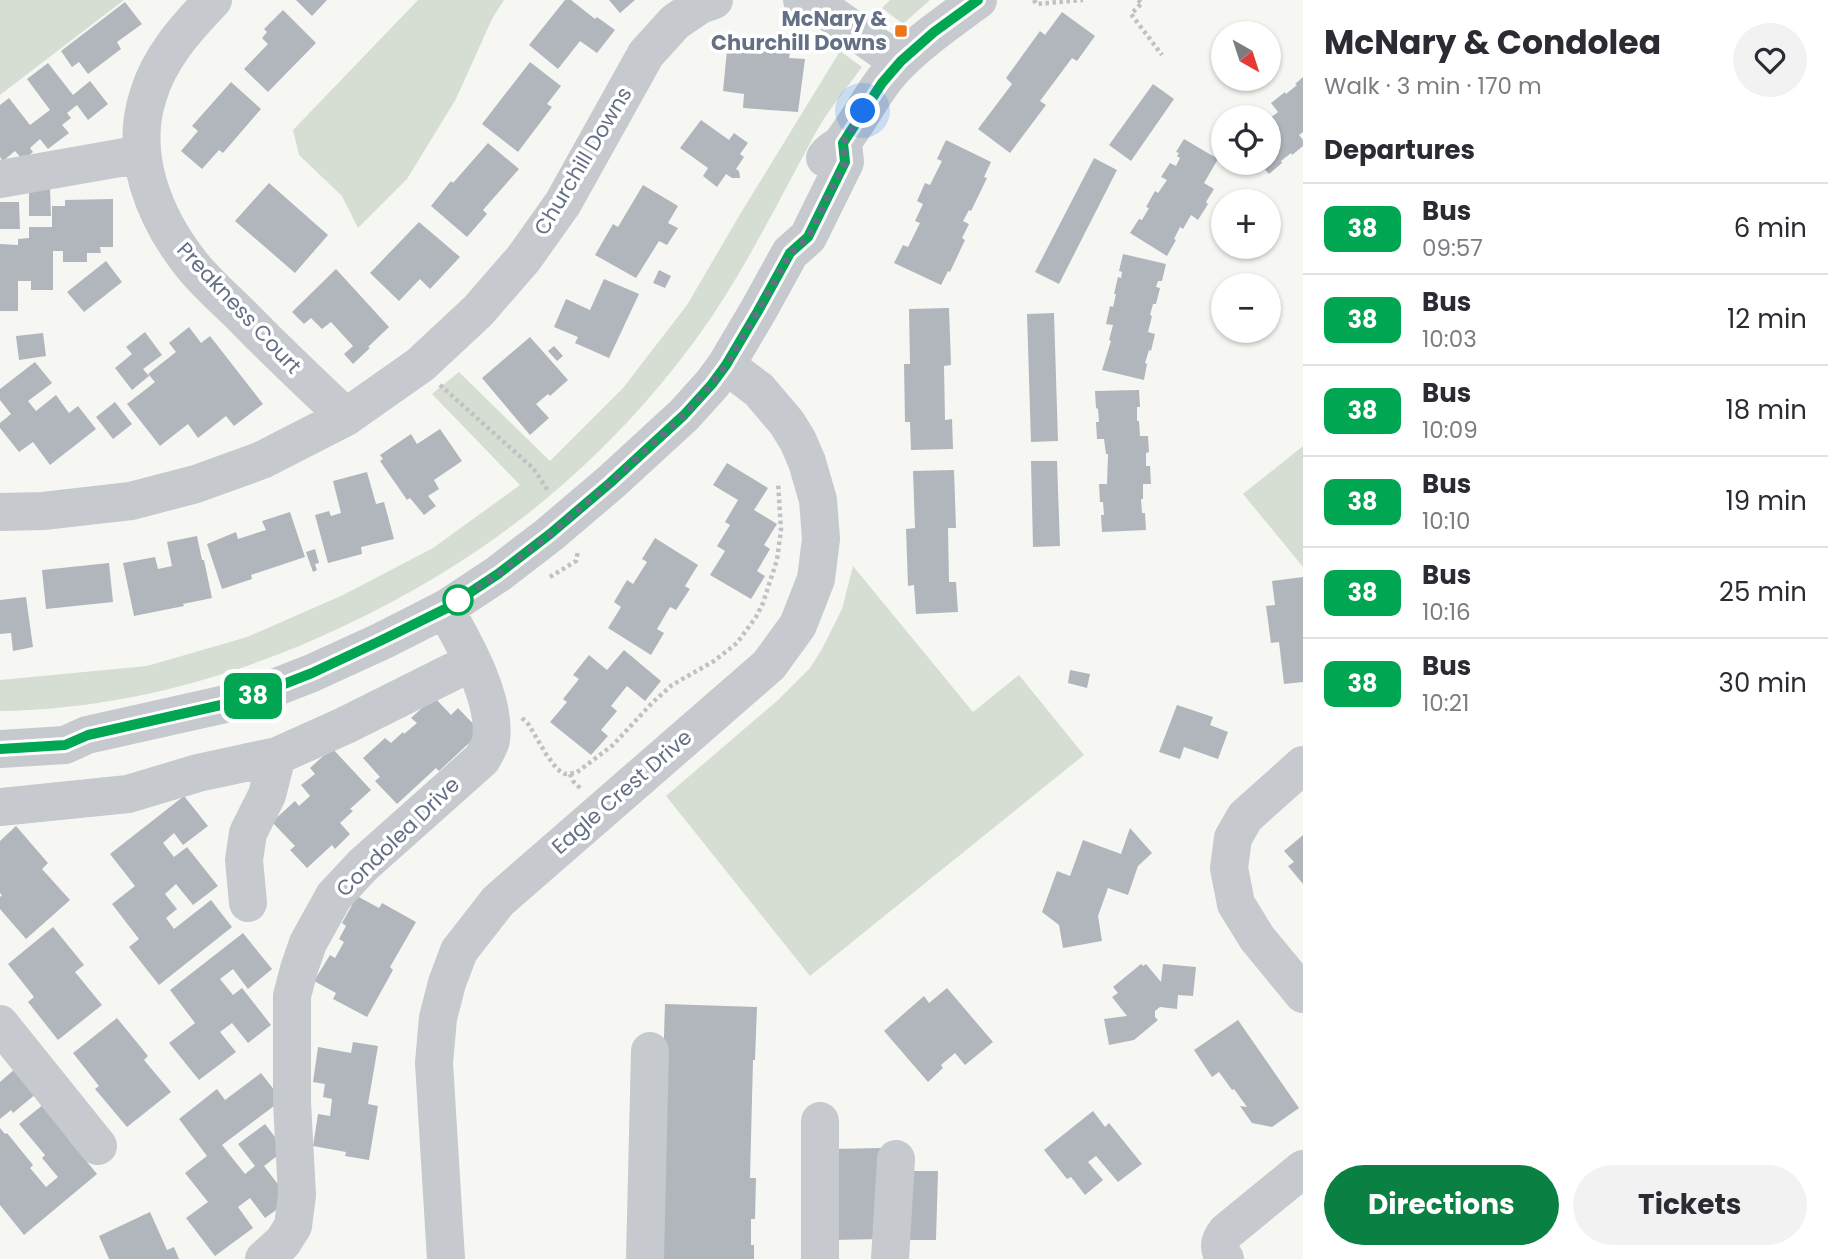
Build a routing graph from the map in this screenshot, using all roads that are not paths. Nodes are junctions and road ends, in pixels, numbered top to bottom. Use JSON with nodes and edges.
{"nodes":[{"id":1,"x":714,"y":0,"type":"edge"},
{"id":2,"x":802,"y":0,"type":"edge"},
{"id":3,"x":978,"y":0,"type":"edge"},
{"id":4,"x":201,"y":4,"type":"edge"},
{"id":5,"x":901,"y":61,"type":"junction"},
{"id":6,"x":142,"y":154,"type":"junction"},
{"id":7,"x":0,"y":179,"type":"edge"},
{"id":8,"x":726,"y":365,"type":"junction"},
{"id":9,"x":346,"y":417,"type":"junction"},
{"id":10,"x":0,"y":512,"type":"edge"},
{"id":11,"x":445,"y":609,"type":"junction"},
{"id":12,"x":472,"y":662,"type":"junction"},
{"id":13,"x":0,"y":726,"type":"edge"},
{"id":14,"x":88,"y":735,"type":"junction"},
{"id":15,"x":0,"y":749,"type":"edge"},
{"id":16,"x":277,"y":756,"type":"junction"},
{"id":17,"x":1303,"y":765,"type":"edge"},
{"id":18,"x":0,"y":807,"type":"edge"},
{"id":19,"x":248,"y":903,"type":"dead end"},
{"id":20,"x":1303,"y":994,"type":"edge"},
{"id":21,"x":0,"y":1024,"type":"edge"},
{"id":22,"x":650,"y":1051,"type":"dead end"},
{"id":23,"x":820,"y":1121,"type":"dead end"},
{"id":24,"x":98,"y":1146,"type":"dead end"},
{"id":25,"x":896,"y":1159,"type":"dead end"},
{"id":26,"x":1303,"y":1170,"type":"edge"},
{"id":27,"x":1222,"y":1252,"type":"edge"},
{"id":28,"x":264,"y":1259,"type":"edge"},
{"id":29,"x":446,"y":1259,"type":"edge"},
{"id":30,"x":645,"y":1259,"type":"edge"},
{"id":31,"x":820,"y":1259,"type":"edge"},
{"id":32,"x":890,"y":1259,"type":"edge"}],
"edges":[{"from":1,"to":9,"type":"street","name":"Churchill Downs"},
{"from":2,"to":5,"type":"street"},
{"from":3,"to":5,"type":"street"},
{"from":4,"to":6,"type":"street","name":"Preakness Court"},
{"from":5,"to":8,"type":"street"},
{"from":6,"to":7,"type":"street"},
{"from":6,"to":9,"type":"street","name":"Preakness Court"},
{"from":8,"to":11,"type":"street"},
{"from":8,"to":29,"type":"street","name":"Eagle Crest Drive"},
{"from":9,"to":10,"type":"street","name":"Churchill Downs"},
{"from":11,"to":12,"type":"street","name":"Condolea Drive"},
{"from":11,"to":14,"type":"street"},
{"from":12,"to":16,"type":"street"},
{"from":12,"to":28,"type":"street","name":"Condolea Drive"},
{"from":13,"to":14,"type":"street"},
{"from":14,"to":15,"type":"street"},
{"from":16,"to":18,"type":"street"},
{"from":16,"to":19,"type":"street"},
{"from":17,"to":20,"type":"street"},
{"from":21,"to":24,"type":"street"},
{"from":22,"to":30,"type":"street"},
{"from":23,"to":31,"type":"street"},
{"from":25,"to":32,"type":"street"},
{"from":26,"to":27,"type":"street"}]}
